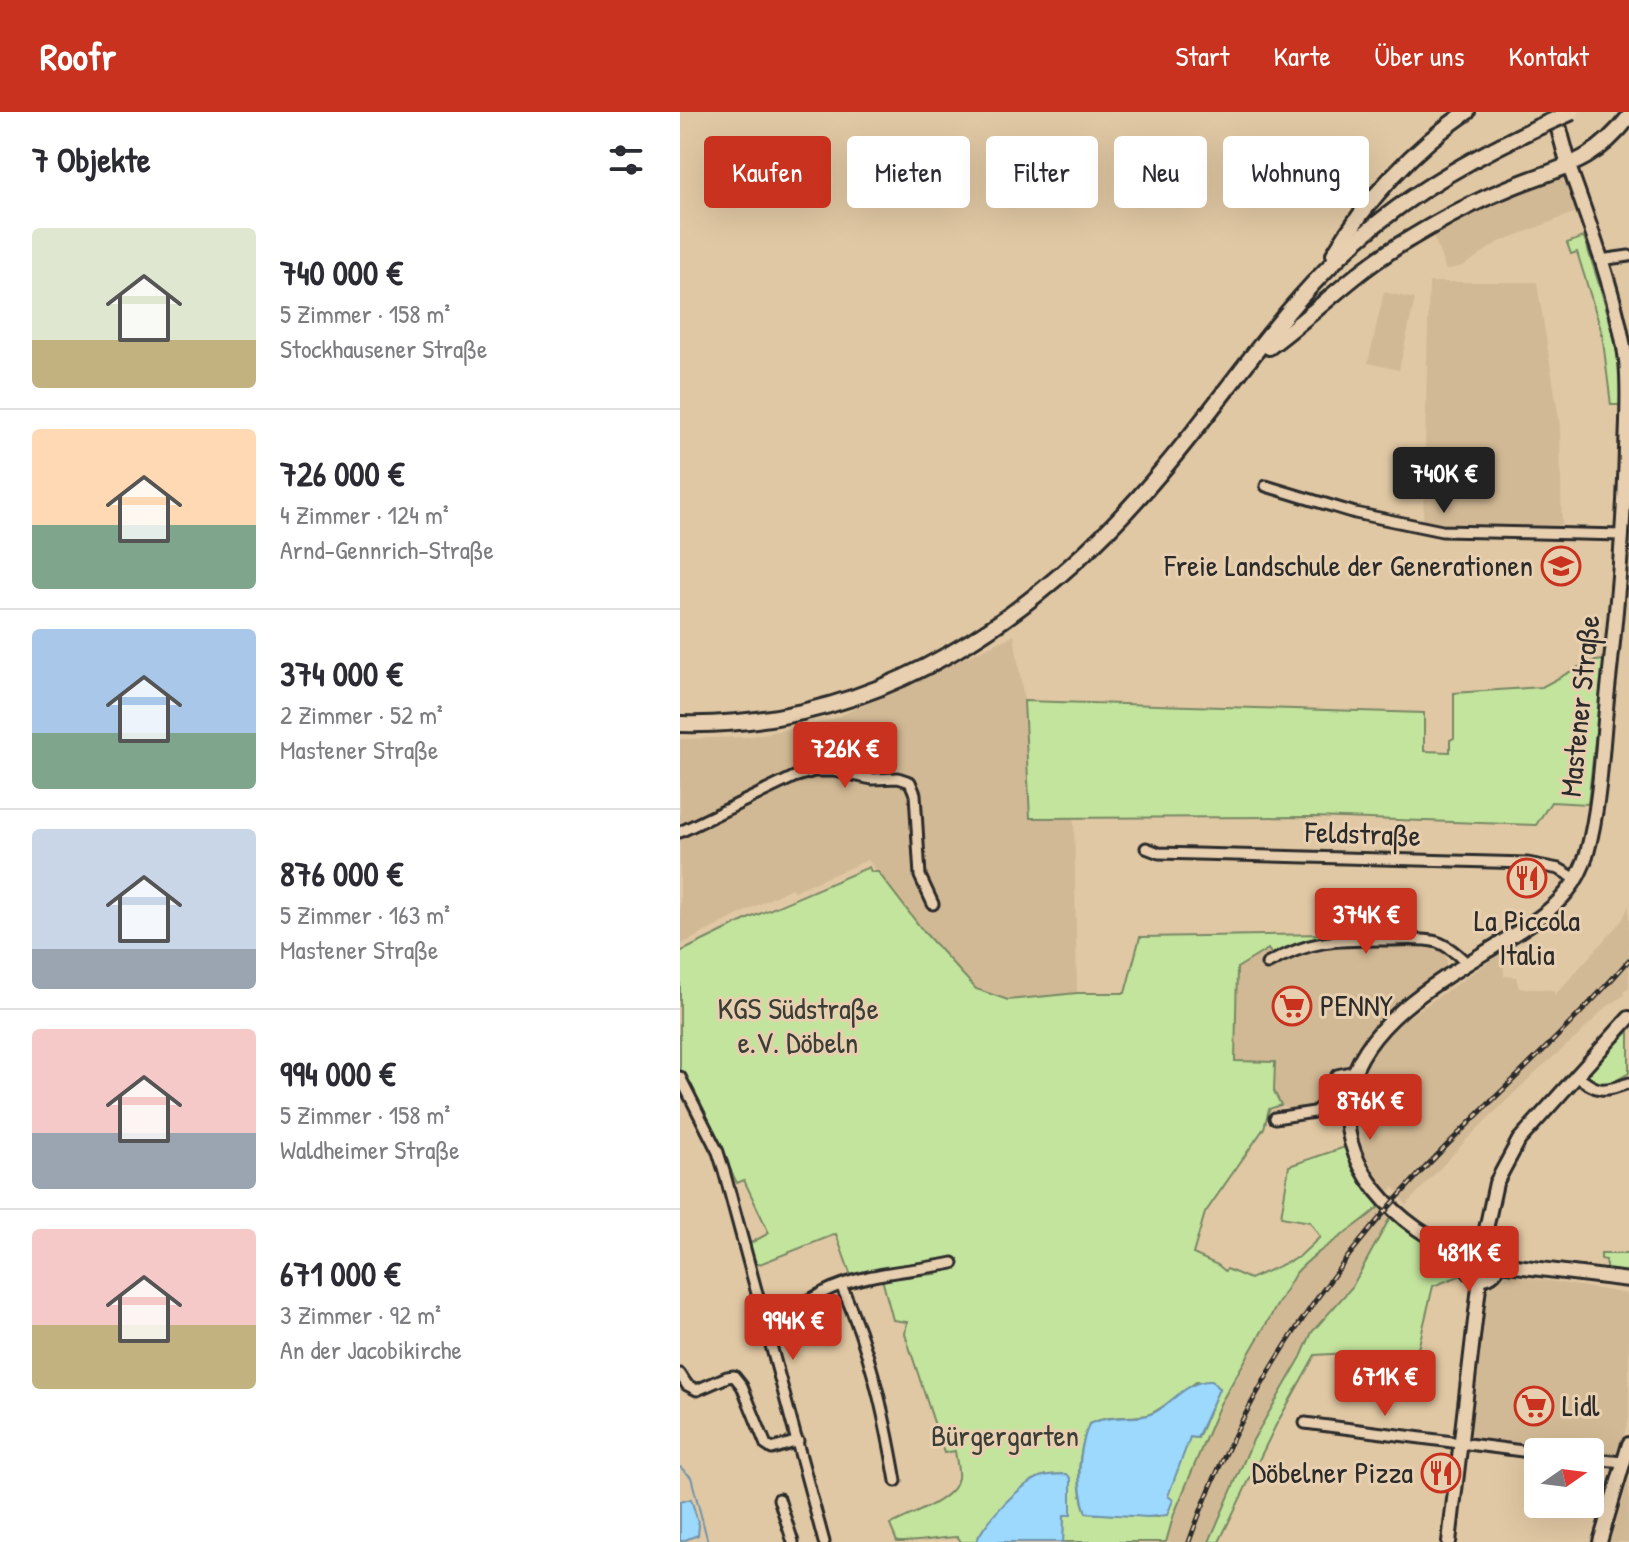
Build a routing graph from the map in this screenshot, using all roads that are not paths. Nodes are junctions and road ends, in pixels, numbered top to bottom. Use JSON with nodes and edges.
{"nodes":[{"id":1,"x":1467,"y":112,"type":"edge"},
{"id":2,"x":1572,"y":112,"type":"edge"},
{"id":3,"x":1629,"y":117,"type":"edge"},
{"id":4,"x":1559,"y":129,"type":"dead end"},
{"id":5,"x":1569,"y":166,"type":"junction"},
{"id":6,"x":1629,"y":256,"type":"edge"},
{"id":7,"x":1600,"y":260,"type":"junction"},
{"id":8,"x":1327,"y":268,"type":"junction"},
{"id":9,"x":1253,"y":359,"type":"junction"},
{"id":10,"x":1266,"y":486,"type":"dead end"},
{"id":11,"x":1623,"y":535,"type":"junction"},
{"id":12,"x":680,"y":724,"type":"edge"},
{"id":13,"x":680,"y":832,"type":"edge"},
{"id":14,"x":1146,"y":848,"type":"dead end"},
{"id":15,"x":1576,"y":879,"type":"junction"},
{"id":16,"x":933,"y":904,"type":"dead end"},
{"id":17,"x":1267,"y":964,"type":"dead end"},
{"id":18,"x":1468,"y":964,"type":"junction"},
{"id":19,"x":1629,"y":1018,"type":"edge"},
{"id":20,"x":1355,"y":1071,"type":"junction"},
{"id":21,"x":1576,"y":1075,"type":"junction"},
{"id":22,"x":680,"y":1077,"type":"edge"},
{"id":23,"x":1629,"y":1083,"type":"edge"},
{"id":24,"x":1275,"y":1118,"type":"dead end"},
{"id":25,"x":1483,"y":1243,"type":"junction"},
{"id":26,"x":1466,"y":1254,"type":"junction"},
{"id":27,"x":953,"y":1263,"type":"dead end"},
{"id":28,"x":1500,"y":1264,"type":"junction"},
{"id":29,"x":1480,"y":1278,"type":"junction"},
{"id":30,"x":1629,"y":1280,"type":"edge"},
{"id":31,"x":841,"y":1285,"type":"junction"},
{"id":32,"x":768,"y":1333,"type":"junction"},
{"id":33,"x":680,"y":1374,"type":"edge"},
{"id":34,"x":1305,"y":1423,"type":"dead end"},
{"id":35,"x":798,"y":1441,"type":"junction"},
{"id":36,"x":1629,"y":1444,"type":"edge"},
{"id":37,"x":1461,"y":1445,"type":"junction"},
{"id":38,"x":1524,"y":1452,"type":"edge"},
{"id":39,"x":1604,"y":1460,"type":"edge"},
{"id":40,"x":1624,"y":1462,"type":"junction"},
{"id":41,"x":896,"y":1481,"type":"dead end"},
{"id":42,"x":779,"y":1499,"type":"dead end"},
{"id":43,"x":793,"y":1542,"type":"edge"},
{"id":44,"x":824,"y":1542,"type":"edge"},
{"id":45,"x":1449,"y":1542,"type":"edge"},
{"id":46,"x":1600,"y":1542,"type":"edge"}],
"edges":[{"from":1,"to":8,"type":"main road"},
{"from":2,"to":8,"type":"main road","bridge":true},
{"from":3,"to":5,"type":"main road"},
{"from":4,"to":5,"type":"main road"},
{"from":5,"to":7,"type":"main road","name":"Mastener Straße"},
{"from":5,"to":9,"type":"main road"},
{"from":6,"to":7,"type":"street"},
{"from":7,"to":11,"type":"main road","name":"Mastener Straße"},
{"from":8,"to":9,"type":"main road"},
{"from":9,"to":12,"type":"main road"},
{"from":10,"to":11,"type":"street"},
{"from":11,"to":15,"type":"main road","name":"Mastener Straße"},
{"from":13,"to":16,"type":"street"},
{"from":14,"to":15,"type":"street","name":"Feldstraße"},
{"from":15,"to":18,"type":"main road","name":"Mastener Straße"},
{"from":17,"to":18,"type":"street"},
{"from":18,"to":20,"type":"main road","name":"Mastener Straße"},
{"from":19,"to":21,"type":"main road"},
{"from":20,"to":24,"type":"street","name":"Mastener Straße"},
{"from":20,"to":26,"type":"main road","name":"Mastener Straße"},
{"from":21,"to":23,"type":"street"},
{"from":21,"to":25,"type":"main road"},
{"from":22,"to":32,"type":"street"},
{"from":25,"to":26,"type":"main road"},
{"from":25,"to":28,"type":"main road"},
{"from":26,"to":29,"type":"main road"},
{"from":27,"to":31,"type":"street"},
{"from":28,"to":29,"type":"main road"},
{"from":28,"to":30,"type":"main road"},
{"from":29,"to":37,"type":"main road"},
{"from":31,"to":32,"type":"street"},
{"from":31,"to":41,"type":"street"},
{"from":32,"to":35,"type":"street"},
{"from":33,"to":35,"type":"street"},
{"from":34,"to":37,"type":"street"},
{"from":35,"to":44,"type":"street"},
{"from":36,"to":40,"type":"main road"},
{"from":37,"to":38,"type":"street"},
{"from":37,"to":45,"type":"main road"},
{"from":39,"to":40,"type":"street"},
{"from":40,"to":46,"type":"main road"},
{"from":42,"to":43,"type":"street"}]}
